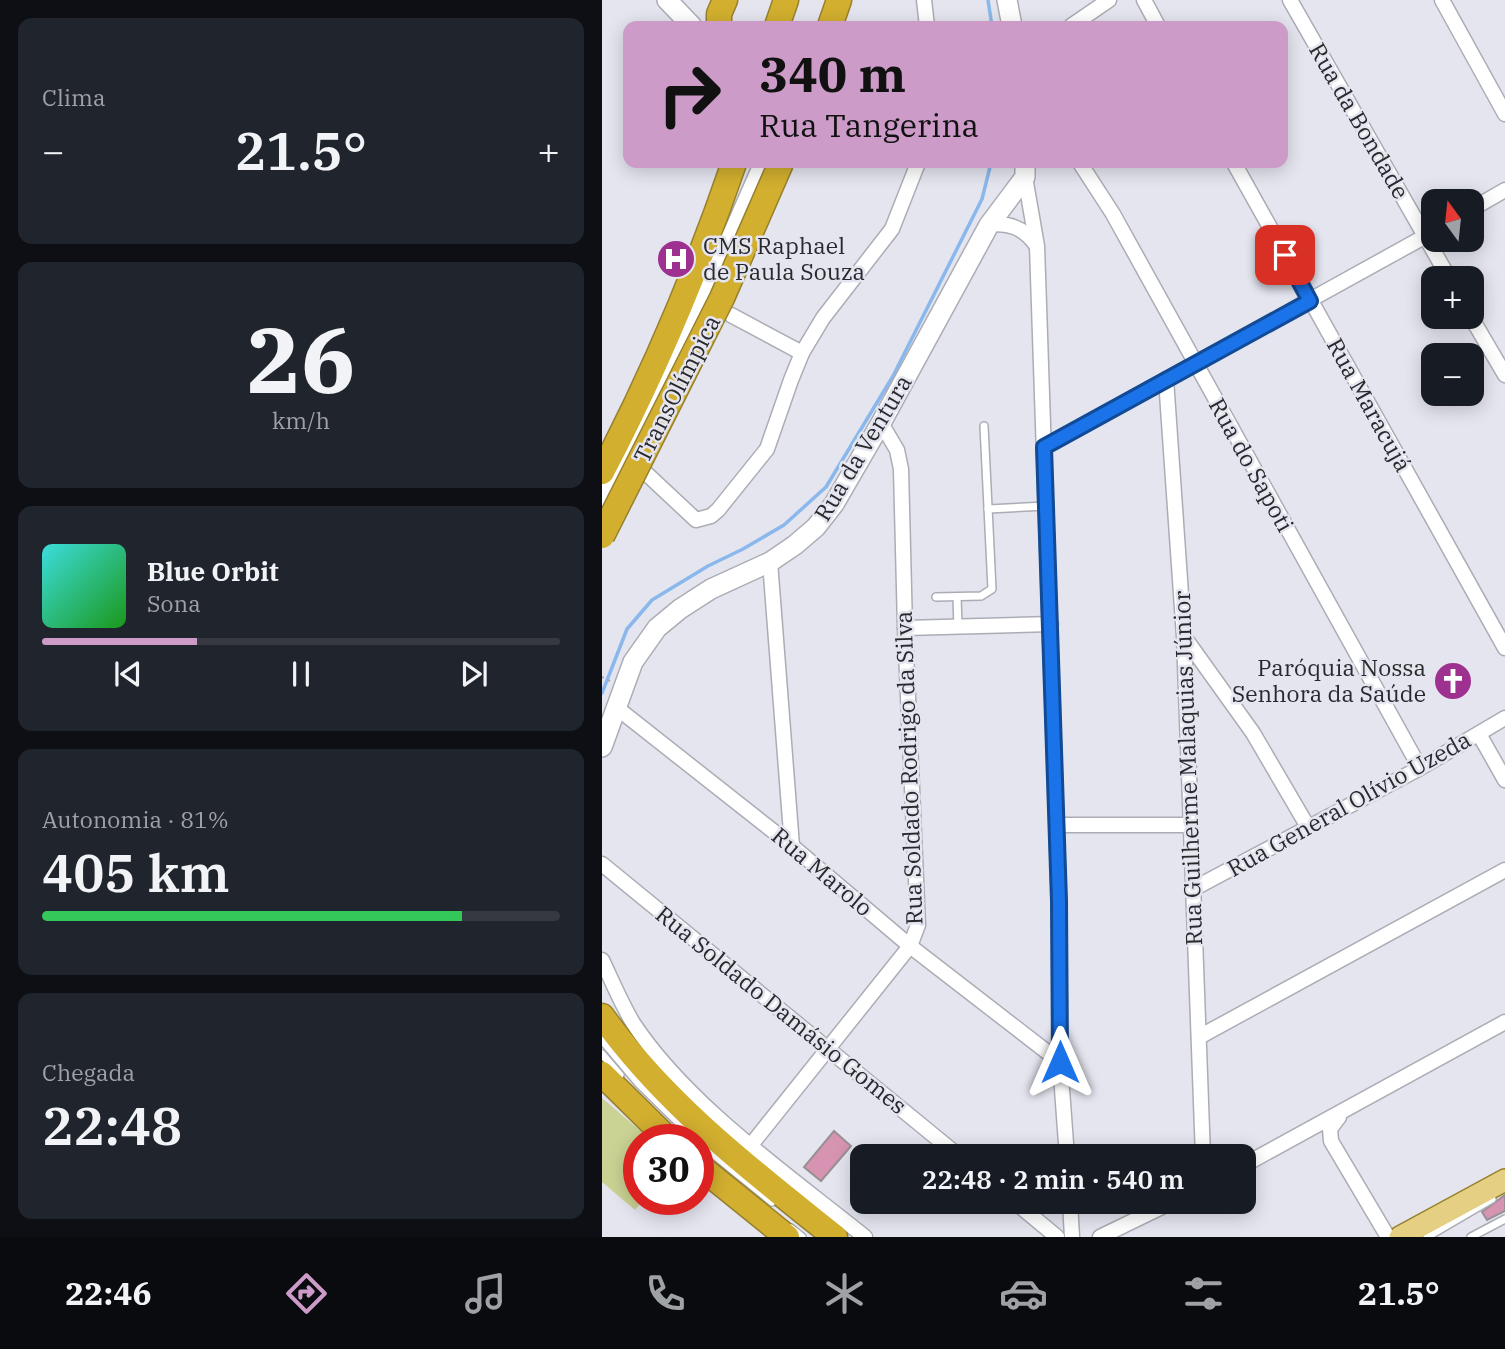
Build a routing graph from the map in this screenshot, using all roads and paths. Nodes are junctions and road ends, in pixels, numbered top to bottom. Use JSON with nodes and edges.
{"nodes":[{"id":1,"x":667,"y":0,"type":"edge"},
{"id":2,"x":725,"y":0,"type":"edge"},
{"id":3,"x":786,"y":0,"type":"edge"},
{"id":4,"x":839,"y":0,"type":"edge"},
{"id":5,"x":924,"y":0,"type":"edge"},
{"id":6,"x":1007,"y":0,"type":"edge"},
{"id":7,"x":1109,"y":0,"type":"edge"},
{"id":8,"x":1144,"y":0,"type":"edge"},
{"id":9,"x":1290,"y":0,"type":"edge"},
{"id":10,"x":1441,"y":0,"type":"edge"},
{"id":11,"x":687,"y":21,"type":"edge"},
{"id":12,"x":719,"y":21,"type":"edge"},
{"id":13,"x":779,"y":21,"type":"edge"},
{"id":14,"x":832,"y":21,"type":"edge"},
{"id":15,"x":926,"y":21,"type":"edge"},
{"id":16,"x":1011,"y":21,"type":"edge"},
{"id":17,"x":1078,"y":21,"type":"edge"},
{"id":18,"x":1155,"y":21,"type":"edge"},
{"id":19,"x":1505,"y":114,"type":"edge"},
{"id":20,"x":732,"y":168,"type":"edge"},
{"id":21,"x":762,"y":168,"type":"edge"},
{"id":22,"x":779,"y":168,"type":"edge"},
{"id":23,"x":916,"y":168,"type":"edge"},
{"id":24,"x":1083,"y":168,"type":"edge"},
{"id":25,"x":1237,"y":168,"type":"edge"},
{"id":26,"x":1025,"y":170,"type":"edge"},
{"id":27,"x":1505,"y":190,"type":"edge"},
{"id":28,"x":1484,"y":202,"type":"edge"},
{"id":29,"x":1421,"y":221,"type":"edge"},
{"id":30,"x":989,"y":225,"type":"junction"},
{"id":31,"x":1421,"y":239,"type":"edge"},
{"id":32,"x":1037,"y":246,"type":"junction"},
{"id":33,"x":699,"y":288,"type":"dead end"},
{"id":34,"x":1310,"y":301,"type":"junction"},
{"id":35,"x":731,"y":315,"type":"dead end"},
{"id":36,"x":1478,"y":329,"type":"edge"},
{"id":37,"x":802,"y":353,"type":"junction"},
{"id":38,"x":1196,"y":362,"type":"junction"},
{"id":39,"x":1505,"y":375,"type":"edge"},
{"id":40,"x":1166,"y":379,"type":"junction"},
{"id":41,"x":881,"y":423,"type":"junction"},
{"id":42,"x":984,"y":426,"type":"dead end"},
{"id":43,"x":1044,"y":447,"type":"junction"},
{"id":44,"x":628,"y":456,"type":"junction"},
{"id":45,"x":602,"y":472,"type":"edge"},
{"id":46,"x":602,"y":495,"type":"edge"},
{"id":47,"x":602,"y":505,"type":"edge"},
{"id":48,"x":1046,"y":506,"type":"junction"},
{"id":49,"x":988,"y":509,"type":"junction"},
{"id":50,"x":602,"y":536,"type":"edge"},
{"id":51,"x":770,"y":562,"type":"junction"},
{"id":52,"x":936,"y":597,"type":"dead end"},
{"id":53,"x":957,"y":597,"type":"junction"},
{"id":54,"x":1051,"y":624,"type":"junction"},
{"id":55,"x":958,"y":626,"type":"junction"},
{"id":56,"x":905,"y":628,"type":"junction"},
{"id":57,"x":1184,"y":637,"type":"junction"},
{"id":58,"x":1505,"y":648,"type":"edge"},
{"id":59,"x":602,"y":677,"type":"edge"},
{"id":60,"x":609,"y":681,"type":"dead end"},
{"id":61,"x":617,"y":708,"type":"junction"},
{"id":62,"x":1505,"y":718,"type":"edge"},
{"id":63,"x":1479,"y":734,"type":"junction"},
{"id":64,"x":602,"y":747,"type":"edge"},
{"id":65,"x":1420,"y":768,"type":"junction"},
{"id":66,"x":1505,"y":780,"type":"edge"},
{"id":67,"x":1057,"y":825,"type":"junction"},
{"id":68,"x":1189,"y":825,"type":"junction"},
{"id":69,"x":1308,"y":827,"type":"junction"},
{"id":70,"x":792,"y":846,"type":"junction"},
{"id":71,"x":602,"y":864,"type":"edge"},
{"id":72,"x":1505,"y":870,"type":"edge"},
{"id":73,"x":1193,"y":890,"type":"junction"},
{"id":74,"x":910,"y":946,"type":"junction"},
{"id":75,"x":602,"y":960,"type":"edge"},
{"id":76,"x":602,"y":1016,"type":"edge"},
{"id":77,"x":1505,"y":1022,"type":"edge"},
{"id":78,"x":1199,"y":1037,"type":"junction"},
{"id":79,"x":602,"y":1040,"type":"edge"},
{"id":80,"x":828,"y":1049,"type":"junction"},
{"id":81,"x":602,"y":1054,"type":"edge"},
{"id":82,"x":1060,"y":1062,"type":"junction"},
{"id":83,"x":602,"y":1074,"type":"edge"},
{"id":84,"x":635,"y":1093,"type":"dead end"},
{"id":85,"x":1341,"y":1114,"type":"junction"},
{"id":86,"x":653,"y":1124,"type":"edge"},
{"id":87,"x":680,"y":1124,"type":"edge"},
{"id":88,"x":944,"y":1144,"type":"edge"},
{"id":89,"x":1066,"y":1144,"type":"edge"},
{"id":90,"x":1203,"y":1144,"type":"edge"},
{"id":91,"x":751,"y":1145,"type":"junction"},
{"id":92,"x":714,"y":1156,"type":"edge"},
{"id":93,"x":1256,"y":1159,"type":"edge"},
{"id":94,"x":714,"y":1165,"type":"edge"},
{"id":95,"x":714,"y":1176,"type":"edge"},
{"id":96,"x":1505,"y":1180,"type":"edge"},
{"id":97,"x":1505,"y":1192,"type":"edge"},
{"id":98,"x":1029,"y":1214,"type":"edge"},
{"id":99,"x":1071,"y":1214,"type":"edge"},
{"id":100,"x":1147,"y":1214,"type":"edge"},
{"id":101,"x":1505,"y":1219,"type":"edge"},
{"id":102,"x":795,"y":1229,"type":"edge"},
{"id":103,"x":835,"y":1237,"type":"edge"},
{"id":104,"x":865,"y":1237,"type":"edge"},
{"id":105,"x":1057,"y":1237,"type":"edge"},
{"id":106,"x":1072,"y":1237,"type":"edge"},
{"id":107,"x":1100,"y":1237,"type":"edge"},
{"id":108,"x":1388,"y":1237,"type":"edge"},
{"id":109,"x":1401,"y":1237,"type":"edge"},
{"id":110,"x":1427,"y":1237,"type":"edge"},
{"id":111,"x":1471,"y":1237,"type":"edge"}],
"edges":[{"from":1,"to":11,"type":"street"},
{"from":2,"to":12,"type":"highway"},
{"from":3,"to":13,"type":"highway"},
{"from":4,"to":14,"type":"highway"},
{"from":5,"to":15,"type":"street"},
{"from":6,"to":16,"type":"street"},
{"from":7,"to":17,"type":"street"},
{"from":8,"to":18,"type":"street"},
{"from":9,"to":29,"type":"street","name":"Rua da Bondade"},
{"from":10,"to":19,"type":"street"},
{"from":20,"to":45,"type":"highway","name":"TransOlímpica"},
{"from":21,"to":44,"type":"street"},
{"from":22,"to":50,"type":"highway","name":"TransOlímpica","bridge":true},
{"from":23,"to":37,"type":"street"},
{"from":24,"to":38,"type":"street","name":"Rua do Sapoti"},
{"from":25,"to":34,"type":"street","name":"Rua Maracujá"},
{"from":26,"to":30,"type":"street","name":"Rua da Ventura"},
{"from":26,"to":32,"type":"street"},
{"from":27,"to":28,"type":"street"},
{"from":30,"to":32,"type":"street"},
{"from":30,"to":41,"type":"street","name":"Rua da Ventura"},
{"from":31,"to":34,"type":"street"},
{"from":32,"to":43,"type":"street"},
{"from":33,"to":46,"type":"lane","name":"TransOlímpica"},
{"from":34,"to":38,"type":"street"},
{"from":34,"to":58,"type":"street","name":"Rua Maracujá"},
{"from":35,"to":37,"type":"street"},
{"from":36,"to":39,"type":"street"},
{"from":37,"to":44,"type":"street"},
{"from":38,"to":40,"type":"street"},
{"from":38,"to":65,"type":"street","name":"Rua do Sapoti"},
{"from":40,"to":43,"type":"street"},
{"from":40,"to":57,"type":"street","name":"Rua Guilherme Malaquias Júnior"},
{"from":41,"to":51,"type":"street","name":"Rua da Ventura"},
{"from":41,"to":56,"type":"street","name":"Rua Soldado Rodrigo da Silva"},
{"from":42,"to":49,"type":"lane"},
{"from":43,"to":48,"type":"street"},
{"from":44,"to":47,"type":"street"},
{"from":48,"to":49,"type":"lane"},
{"from":48,"to":54,"type":"street"},
{"from":49,"to":53,"type":"lane"},
{"from":51,"to":61,"type":"street","name":"Rua da Ventura"},
{"from":51,"to":70,"type":"street"},
{"from":52,"to":53,"type":"lane"},
{"from":53,"to":55,"type":"lane"},
{"from":54,"to":55,"type":"street"},
{"from":54,"to":67,"type":"street"},
{"from":55,"to":56,"type":"street"},
{"from":56,"to":74,"type":"street","name":"Rua Soldado Rodrigo da Silva"},
{"from":57,"to":68,"type":"street","name":"Rua Guilherme Malaquias Júnior"},
{"from":57,"to":69,"type":"street"},
{"from":59,"to":60,"type":"path"},
{"from":61,"to":64,"type":"street","name":"Rua da Ventura"},
{"from":61,"to":70,"type":"street","name":"Rua Marolo"},
{"from":62,"to":63,"type":"street","name":"Rua General Olívio Uzeda"},
{"from":63,"to":65,"type":"street","name":"Rua General Olívio Uzeda"},
{"from":63,"to":66,"type":"street"},
{"from":65,"to":69,"type":"street","name":"Rua General Olívio Uzeda"},
{"from":67,"to":68,"type":"street"},
{"from":67,"to":82,"type":"street"},
{"from":68,"to":73,"type":"street","name":"Rua Guilherme Malaquias Júnior"},
{"from":69,"to":73,"type":"street","name":"Rua General Olívio Uzeda"},
{"from":70,"to":74,"type":"street","name":"Rua Marolo"},
{"from":71,"to":80,"type":"street","name":"Rua Soldado Damásio Gomes"},
{"from":72,"to":78,"type":"street"},
{"from":73,"to":78,"type":"street","name":"Rua Guilherme Malaquias Júnior"},
{"from":74,"to":80,"type":"street","name":"Rua Soldado Rodrigo da Silva"},
{"from":74,"to":82,"type":"street","name":"Rua Marolo"},
{"from":75,"to":91,"type":"street"},
{"from":76,"to":103,"type":"highway"},
{"from":77,"to":85,"type":"street"},
{"from":78,"to":90,"type":"street","name":"Rua Guilherme Malaquias Júnior"},
{"from":79,"to":87,"type":"lane"},
{"from":80,"to":88,"type":"street","name":"Rua Soldado Damásio Gomes"},
{"from":80,"to":91,"type":"street","name":"Rua Soldado Rodrigo da Silva"},
{"from":81,"to":84,"type":"lane"},
{"from":82,"to":89,"type":"street"},
{"from":83,"to":86,"type":"highway"},
{"from":85,"to":93,"type":"street"},
{"from":85,"to":108,"type":"street"},
{"from":91,"to":104,"type":"street"},
{"from":92,"to":94,"type":"lane"},
{"from":95,"to":102,"type":"highway"},
{"from":96,"to":109,"type":"main road"},
{"from":97,"to":110,"type":"lane"},
{"from":98,"to":105,"type":"street"},
{"from":99,"to":106,"type":"street"},
{"from":100,"to":107,"type":"street"},
{"from":101,"to":111,"type":"lane"}]}
